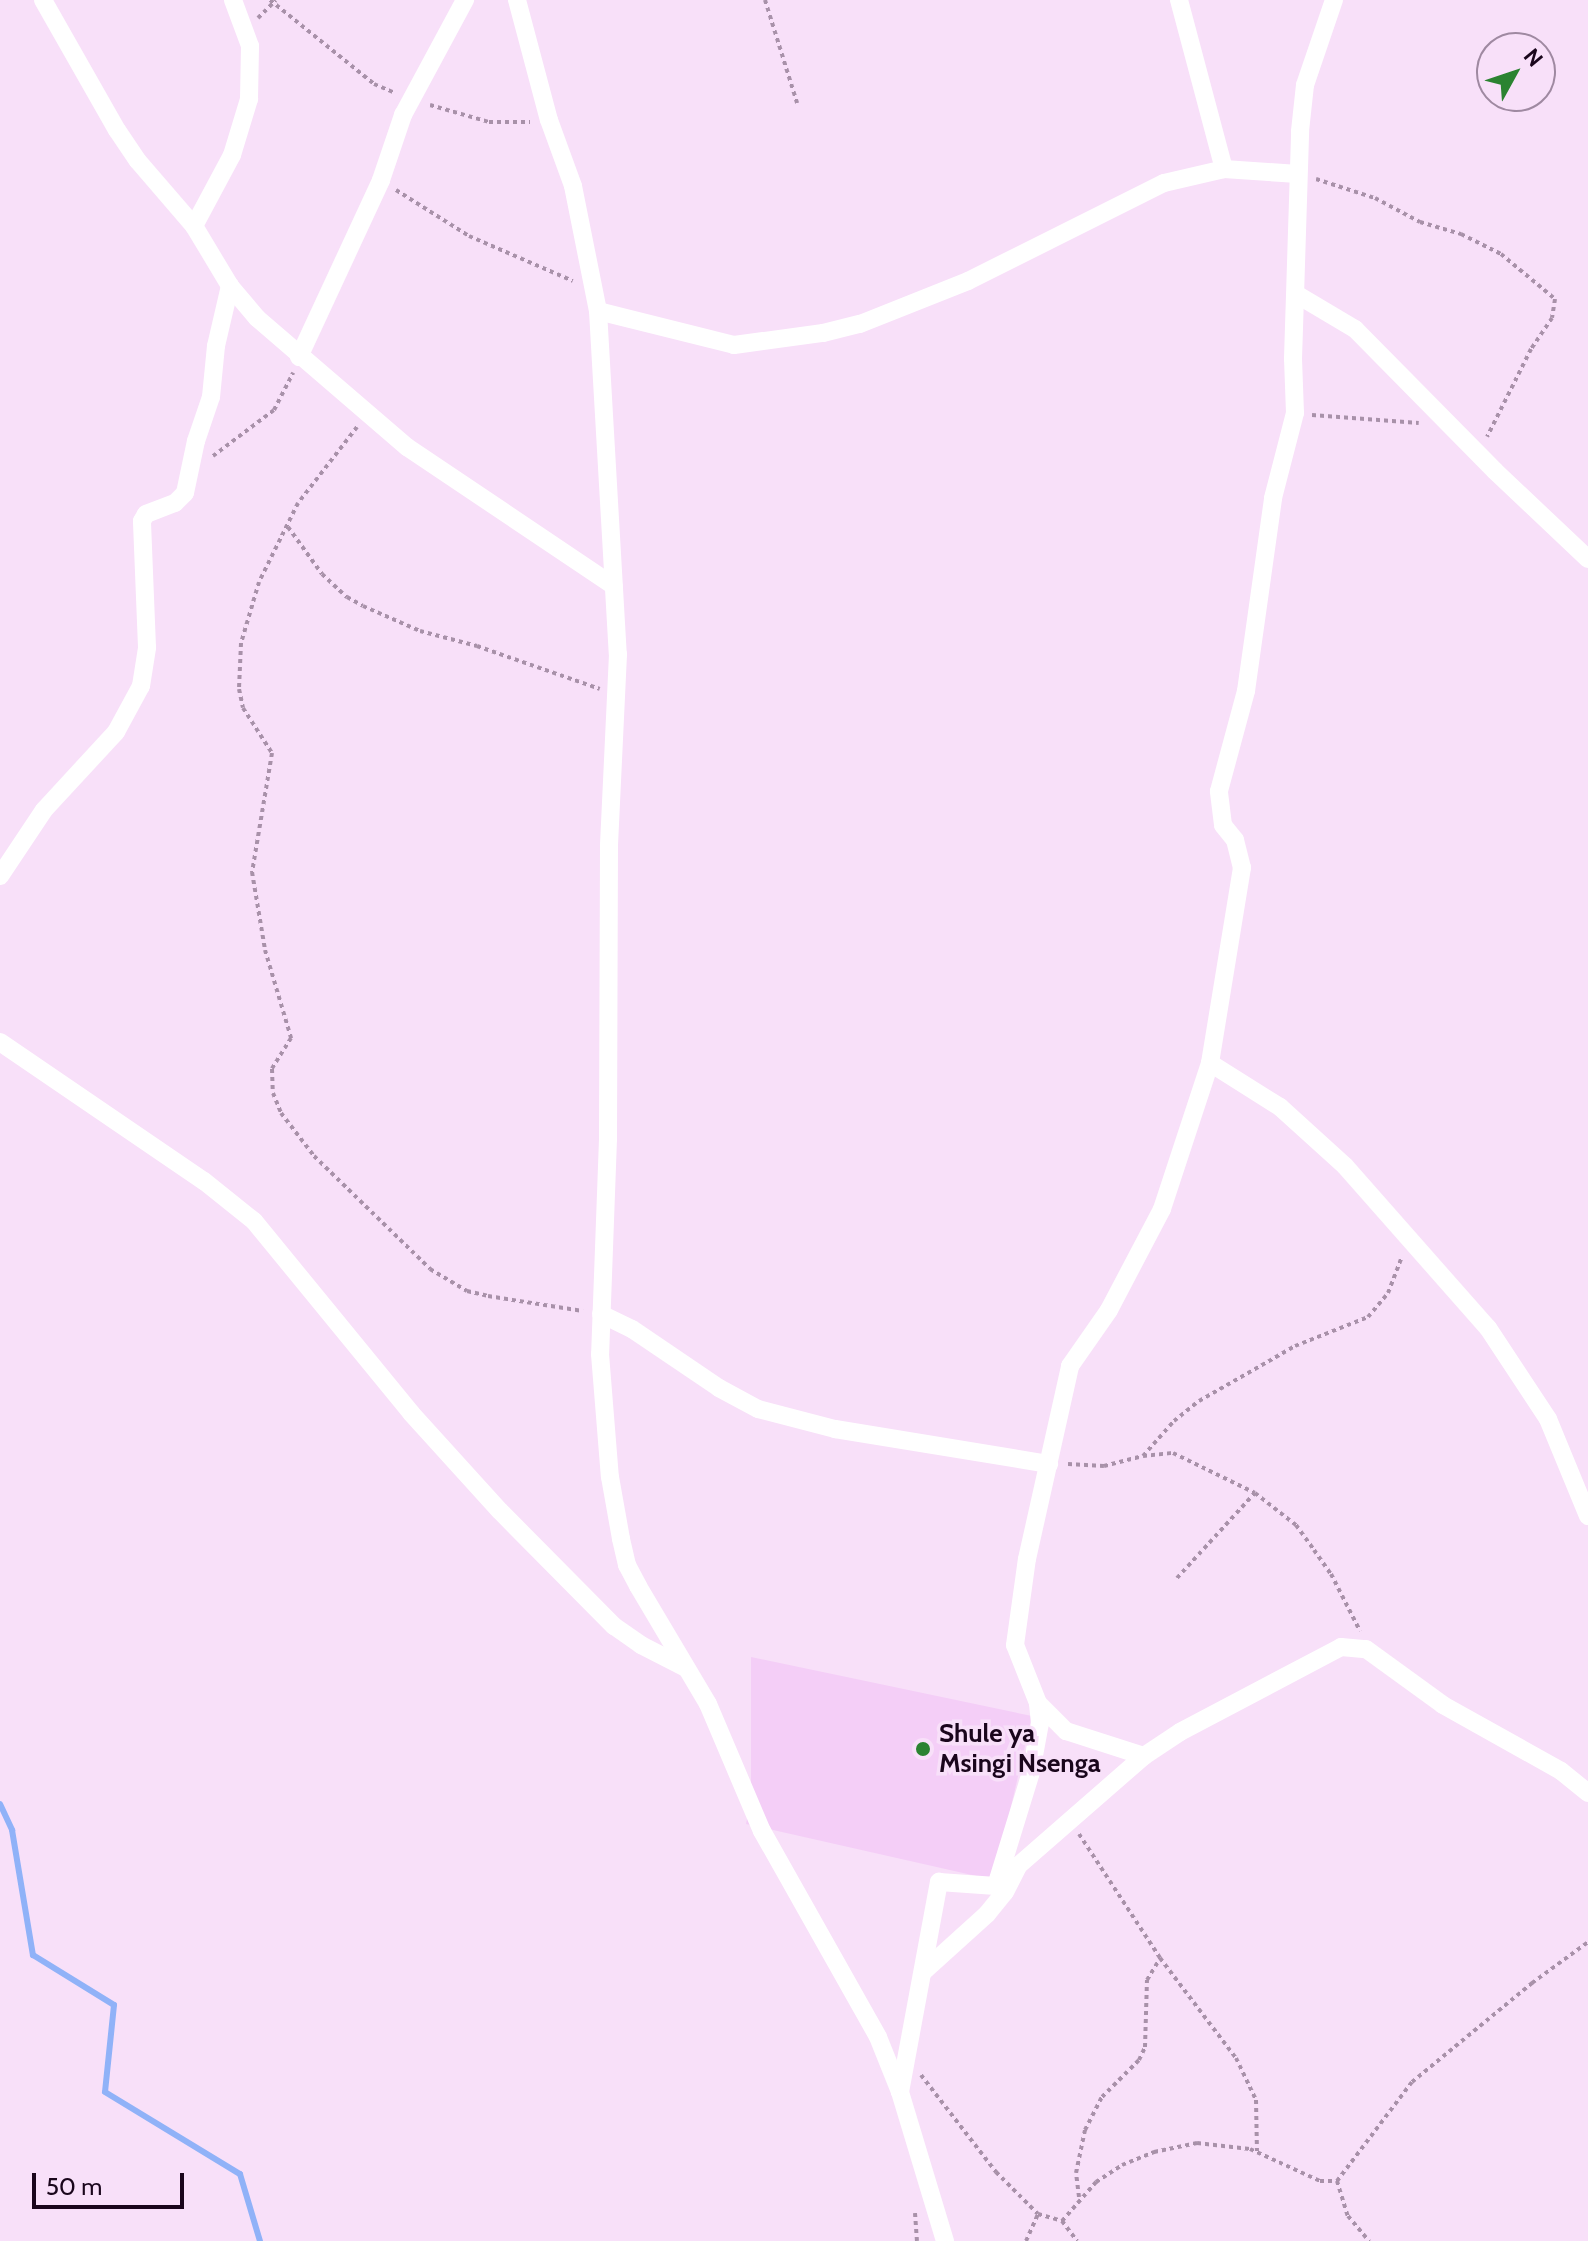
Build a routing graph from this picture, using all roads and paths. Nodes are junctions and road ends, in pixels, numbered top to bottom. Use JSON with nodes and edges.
{"nodes":[{"id":1,"x":43,"y":0,"type":"edge"},
{"id":2,"x":233,"y":0,"type":"edge"},
{"id":3,"x":270,"y":0,"type":"edge"},
{"id":4,"x":465,"y":0,"type":"edge"},
{"id":5,"x":517,"y":0,"type":"edge"},
{"id":6,"x":765,"y":0,"type":"edge"},
{"id":7,"x":1179,"y":0,"type":"edge"},
{"id":8,"x":1334,"y":0,"type":"edge"},
{"id":9,"x":411,"y":98,"type":"junction"},
{"id":10,"x":797,"y":103,"type":"dead end"},
{"id":11,"x":549,"y":120,"type":"junction"},
{"id":12,"x":1224,"y":169,"type":"junction"},
{"id":13,"x":1298,"y":174,"type":"junction"},
{"id":14,"x":381,"y":180,"type":"junction"},
{"id":15,"x":194,"y":226,"type":"junction"},
{"id":16,"x":230,"y":286,"type":"junction"},
{"id":17,"x":593,"y":290,"type":"junction"},
{"id":18,"x":1296,"y":294,"type":"junction"},
{"id":19,"x":598,"y":311,"type":"junction"},
{"id":20,"x":299,"y":357,"type":"junction"},
{"id":21,"x":366,"y":411,"type":"junction"},
{"id":22,"x":1295,"y":413,"type":"junction"},
{"id":23,"x":1450,"y":424,"type":"junction"},
{"id":24,"x":1477,"y":452,"type":"junction"},
{"id":25,"x":185,"y":483,"type":"junction"},
{"id":26,"x":288,"y":527,"type":"junction"},
{"id":27,"x":1588,"y":559,"type":"edge"},
{"id":28,"x":614,"y":586,"type":"junction"},
{"id":29,"x":615,"y":695,"type":"junction"},
{"id":30,"x":0,"y":876,"type":"edge"},
{"id":31,"x":0,"y":1042,"type":"edge"},
{"id":32,"x":1210,"y":1063,"type":"junction"},
{"id":33,"x":1405,"y":1231,"type":"junction"},
{"id":34,"x":601,"y":1314,"type":"junction"},
{"id":35,"x":1143,"y":1456,"type":"junction"},
{"id":36,"x":1049,"y":1464,"type":"junction"},
{"id":37,"x":1255,"y":1493,"type":"junction"},
{"id":38,"x":1588,"y":1516,"type":"edge"},
{"id":39,"x":1177,"y":1578,"type":"dead end"},
{"id":40,"x":1366,"y":1649,"type":"junction"},
{"id":41,"x":689,"y":1669,"type":"junction"},
{"id":42,"x":1038,"y":1703,"type":"junction"},
{"id":43,"x":1144,"y":1756,"type":"junction"},
{"id":44,"x":1588,"y":1793,"type":"edge"},
{"id":45,"x":1071,"y":1822,"type":"junction"},
{"id":46,"x":1588,"y":1942,"type":"edge"},
{"id":47,"x":1160,"y":1958,"type":"junction"},
{"id":48,"x":924,"y":1971,"type":"junction"},
{"id":49,"x":907,"y":2057,"type":"junction"},
{"id":50,"x":900,"y":2092,"type":"junction"},
{"id":51,"x":1257,"y":2151,"type":"junction"},
{"id":52,"x":1337,"y":2181,"type":"junction"},
{"id":53,"x":1079,"y":2199,"type":"junction"},
{"id":54,"x":1038,"y":2214,"type":"junction"},
{"id":55,"x":1062,"y":2221,"type":"junction"},
{"id":56,"x":945,"y":2241,"type":"edge"},
{"id":57,"x":1026,"y":2241,"type":"edge"},
{"id":58,"x":1077,"y":2241,"type":"edge"},
{"id":59,"x":1369,"y":2241,"type":"edge"}],
"edges":[{"from":1,"to":15,"type":"street"},
{"from":2,"to":15,"type":"street"},
{"from":3,"to":9,"type":"path"},
{"from":4,"to":9,"type":"street"},
{"from":5,"to":11,"type":"street"},
{"from":6,"to":10,"type":"path"},
{"from":7,"to":12,"type":"street"},
{"from":8,"to":13,"type":"street"},
{"from":9,"to":11,"type":"path"},
{"from":9,"to":14,"type":"street"},
{"from":11,"to":17,"type":"street"},
{"from":12,"to":13,"type":"street"},
{"from":12,"to":19,"type":"street"},
{"from":13,"to":18,"type":"street"},
{"from":13,"to":24,"type":"path"},
{"from":14,"to":17,"type":"path"},
{"from":14,"to":20,"type":"street"},
{"from":15,"to":16,"type":"street"},
{"from":16,"to":20,"type":"street"},
{"from":16,"to":25,"type":"street"},
{"from":17,"to":19,"type":"street"},
{"from":18,"to":22,"type":"street"},
{"from":18,"to":23,"type":"street"},
{"from":19,"to":28,"type":"street"},
{"from":20,"to":21,"type":"street"},
{"from":20,"to":25,"type":"path"},
{"from":21,"to":26,"type":"path"},
{"from":21,"to":28,"type":"street"},
{"from":22,"to":23,"type":"path"},
{"from":22,"to":32,"type":"street"},
{"from":23,"to":24,"type":"street"},
{"from":24,"to":27,"type":"street"},
{"from":25,"to":30,"type":"street"},
{"from":26,"to":29,"type":"path"},
{"from":26,"to":34,"type":"path"},
{"from":28,"to":29,"type":"street"},
{"from":29,"to":34,"type":"street"},
{"from":31,"to":41,"type":"street"},
{"from":32,"to":33,"type":"street"},
{"from":32,"to":36,"type":"street"},
{"from":33,"to":35,"type":"path"},
{"from":33,"to":38,"type":"street"},
{"from":34,"to":36,"type":"street"},
{"from":34,"to":41,"type":"street"},
{"from":35,"to":36,"type":"path"},
{"from":35,"to":37,"type":"path"},
{"from":36,"to":42,"type":"street"},
{"from":37,"to":39,"type":"path"},
{"from":37,"to":40,"type":"path"},
{"from":40,"to":43,"type":"street"},
{"from":40,"to":44,"type":"street"},
{"from":41,"to":50,"type":"street"},
{"from":42,"to":43,"type":"street"},
{"from":42,"to":48,"type":"street"},
{"from":43,"to":45,"type":"street"},
{"from":45,"to":47,"type":"path"},
{"from":45,"to":48,"type":"street"},
{"from":46,"to":52,"type":"path"},
{"from":47,"to":51,"type":"path"},
{"from":47,"to":53,"type":"path"},
{"from":48,"to":49,"type":"street"},
{"from":49,"to":50,"type":"street"},
{"from":49,"to":54,"type":"path"},
{"from":50,"to":56,"type":"street"},
{"from":51,"to":52,"type":"path"},
{"from":51,"to":53,"type":"path"},
{"from":52,"to":59,"type":"path"},
{"from":53,"to":55,"type":"path"},
{"from":54,"to":55,"type":"path"},
{"from":54,"to":57,"type":"path"},
{"from":55,"to":58,"type":"path"}]}
